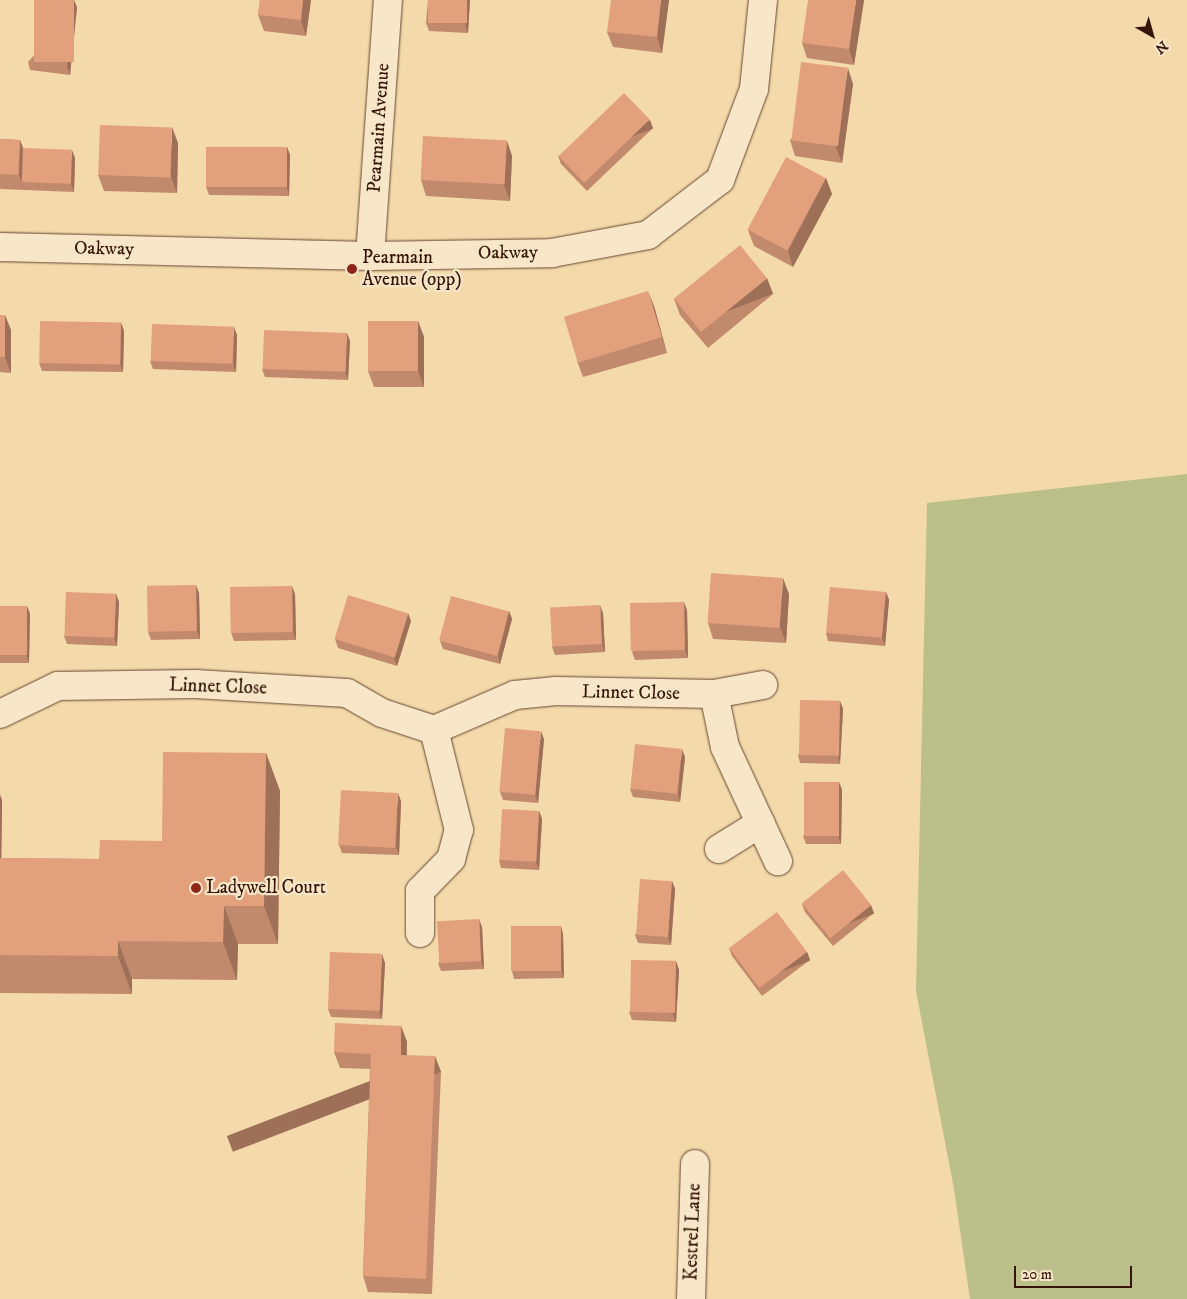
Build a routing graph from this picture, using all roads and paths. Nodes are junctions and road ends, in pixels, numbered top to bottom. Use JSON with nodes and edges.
{"nodes":[{"id":1,"x":388,"y":0,"type":"edge"},
{"id":2,"x":764,"y":0,"type":"edge"},
{"id":3,"x":0,"y":247,"type":"edge"},
{"id":4,"x":370,"y":256,"type":"junction"},
{"id":5,"x":763,"y":684,"type":"dead end"},
{"id":6,"x":714,"y":694,"type":"junction"},
{"id":7,"x":0,"y":714,"type":"edge"},
{"id":8,"x":434,"y":730,"type":"junction"},
{"id":9,"x":761,"y":823,"type":"junction"},
{"id":10,"x":719,"y":849,"type":"dead end"},
{"id":11,"x":778,"y":861,"type":"dead end"},
{"id":12,"x":420,"y":933,"type":"dead end"},
{"id":13,"x":695,"y":1164,"type":"dead end"},
{"id":14,"x":690,"y":1299,"type":"edge"}],
"edges":[{"from":1,"to":4,"type":"street","name":"Pearmain Avenue"},
{"from":2,"to":4,"type":"street","name":"Oakway"},
{"from":3,"to":4,"type":"street","name":"Oakway"},
{"from":5,"to":6,"type":"street","name":"Linnet Close"},
{"from":6,"to":8,"type":"street","name":"Linnet Close"},
{"from":6,"to":9,"type":"street"},
{"from":7,"to":8,"type":"street","name":"Linnet Close"},
{"from":8,"to":12,"type":"street"},
{"from":9,"to":10,"type":"street"},
{"from":9,"to":11,"type":"street"},
{"from":13,"to":14,"type":"street","name":"Kestrel Lane"}]}
